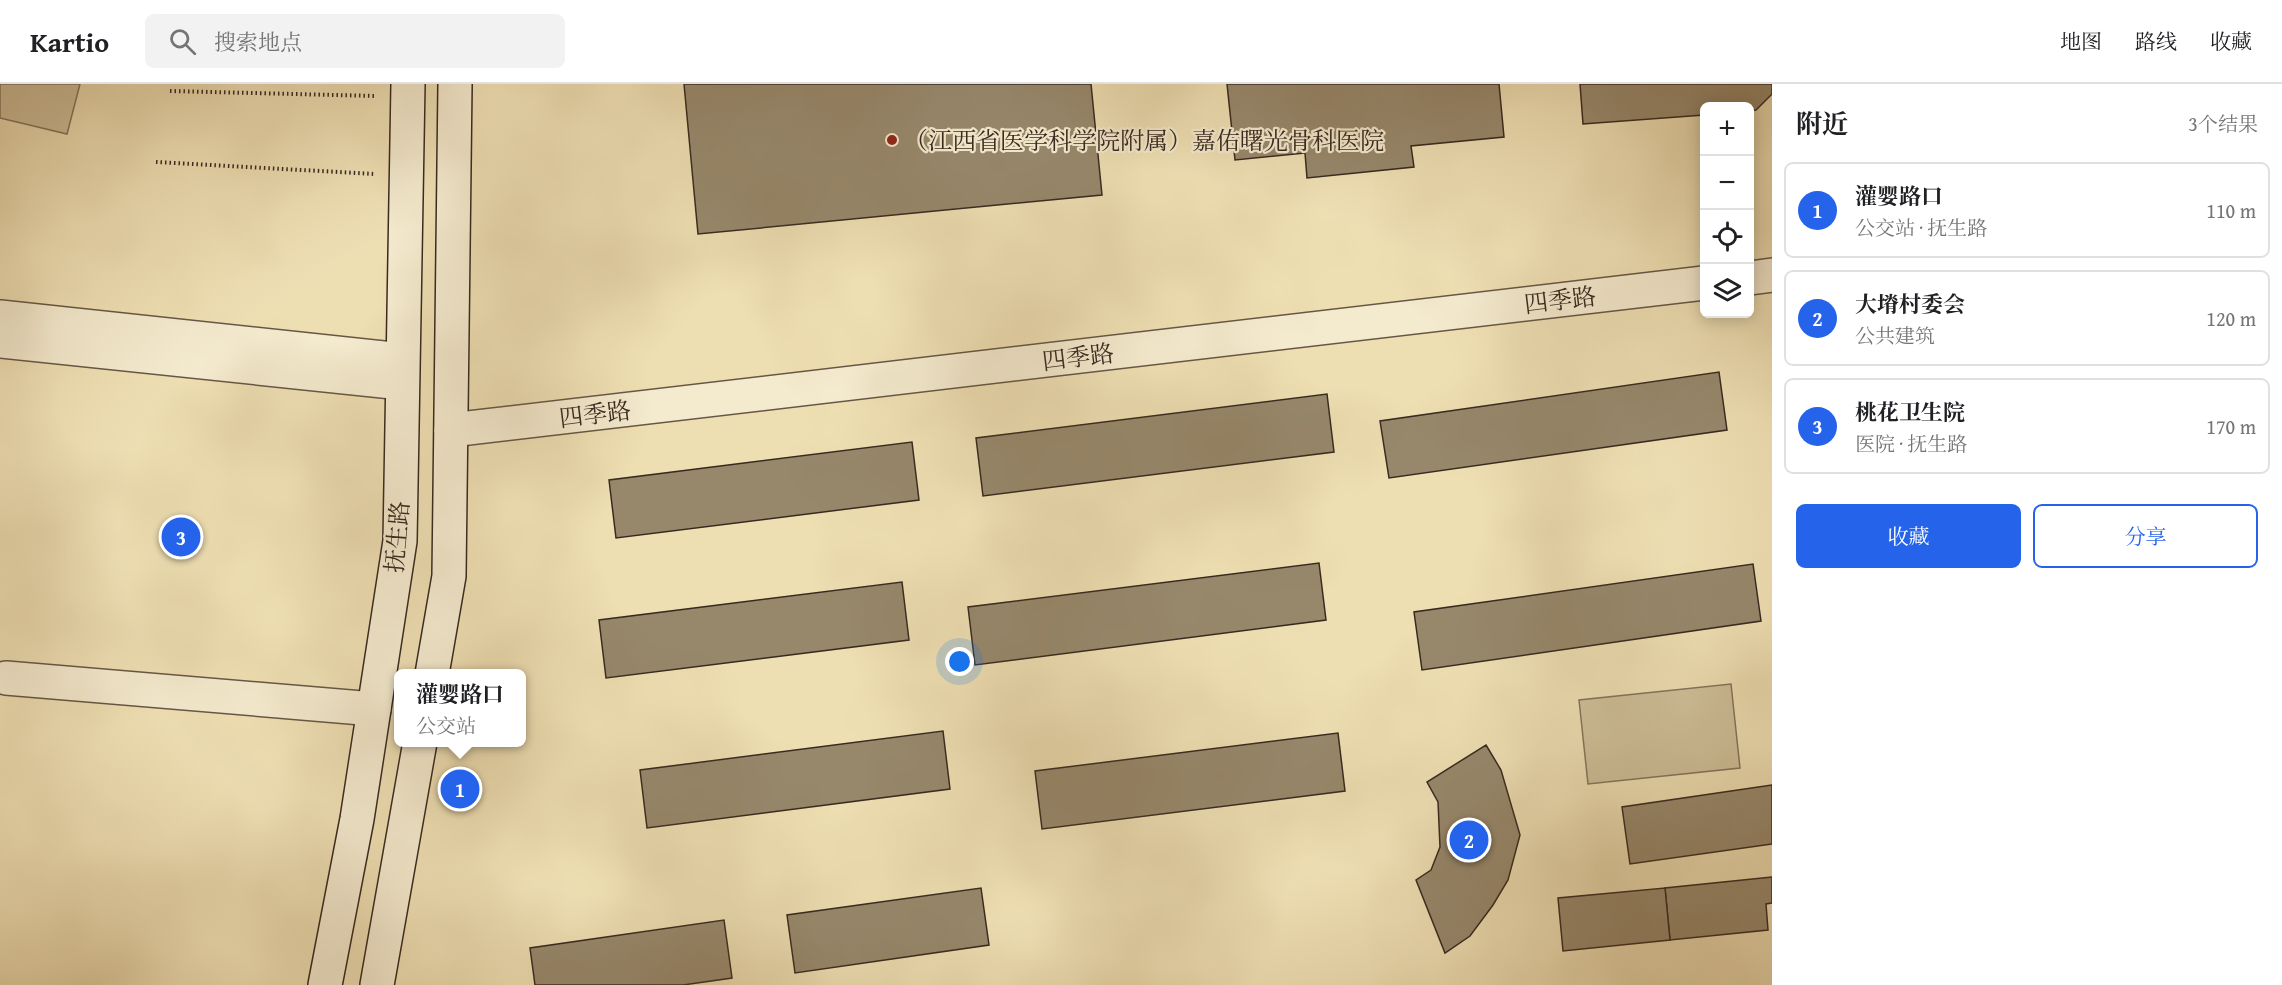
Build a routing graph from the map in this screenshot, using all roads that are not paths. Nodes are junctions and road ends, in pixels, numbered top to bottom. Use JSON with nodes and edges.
{"nodes":[{"id":1,"x":455,"y":84,"type":"edge"},
{"id":2,"x":408,"y":90,"type":"edge"},
{"id":3,"x":1772,"y":275,"type":"edge"},
{"id":4,"x":1754,"y":277,"type":"edge"},
{"id":5,"x":1700,"y":283,"type":"edge"},
{"id":6,"x":0,"y":317,"type":"edge"},
{"id":7,"x":0,"y":341,"type":"edge"},
{"id":8,"x":402,"y":371,"type":"junction"},
{"id":9,"x":451,"y":430,"type":"junction"},
{"id":10,"x":433,"y":669,"type":"edge"},
{"id":11,"x":6,"y":678,"type":"dead end"},
{"id":12,"x":374,"y":710,"type":"junction"},
{"id":13,"x":419,"y":747,"type":"edge"},
{"id":14,"x":325,"y":985,"type":"edge"},
{"id":15,"x":377,"y":985,"type":"edge"}],
"edges":[{"from":1,"to":9,"type":"street","name":"抚生路"},
{"from":2,"to":8,"type":"street","name":"抚生路"},
{"from":3,"to":4,"type":"street"},
{"from":5,"to":9,"type":"street","name":"四季路"},
{"from":6,"to":8,"type":"street"},
{"from":7,"to":8,"type":"street"},
{"from":8,"to":12,"type":"street","name":"抚生路"},
{"from":9,"to":10,"type":"street","name":"抚生路"},
{"from":11,"to":12,"type":"street"},
{"from":12,"to":14,"type":"street","name":"抚生路"},
{"from":13,"to":15,"type":"street"}]}
